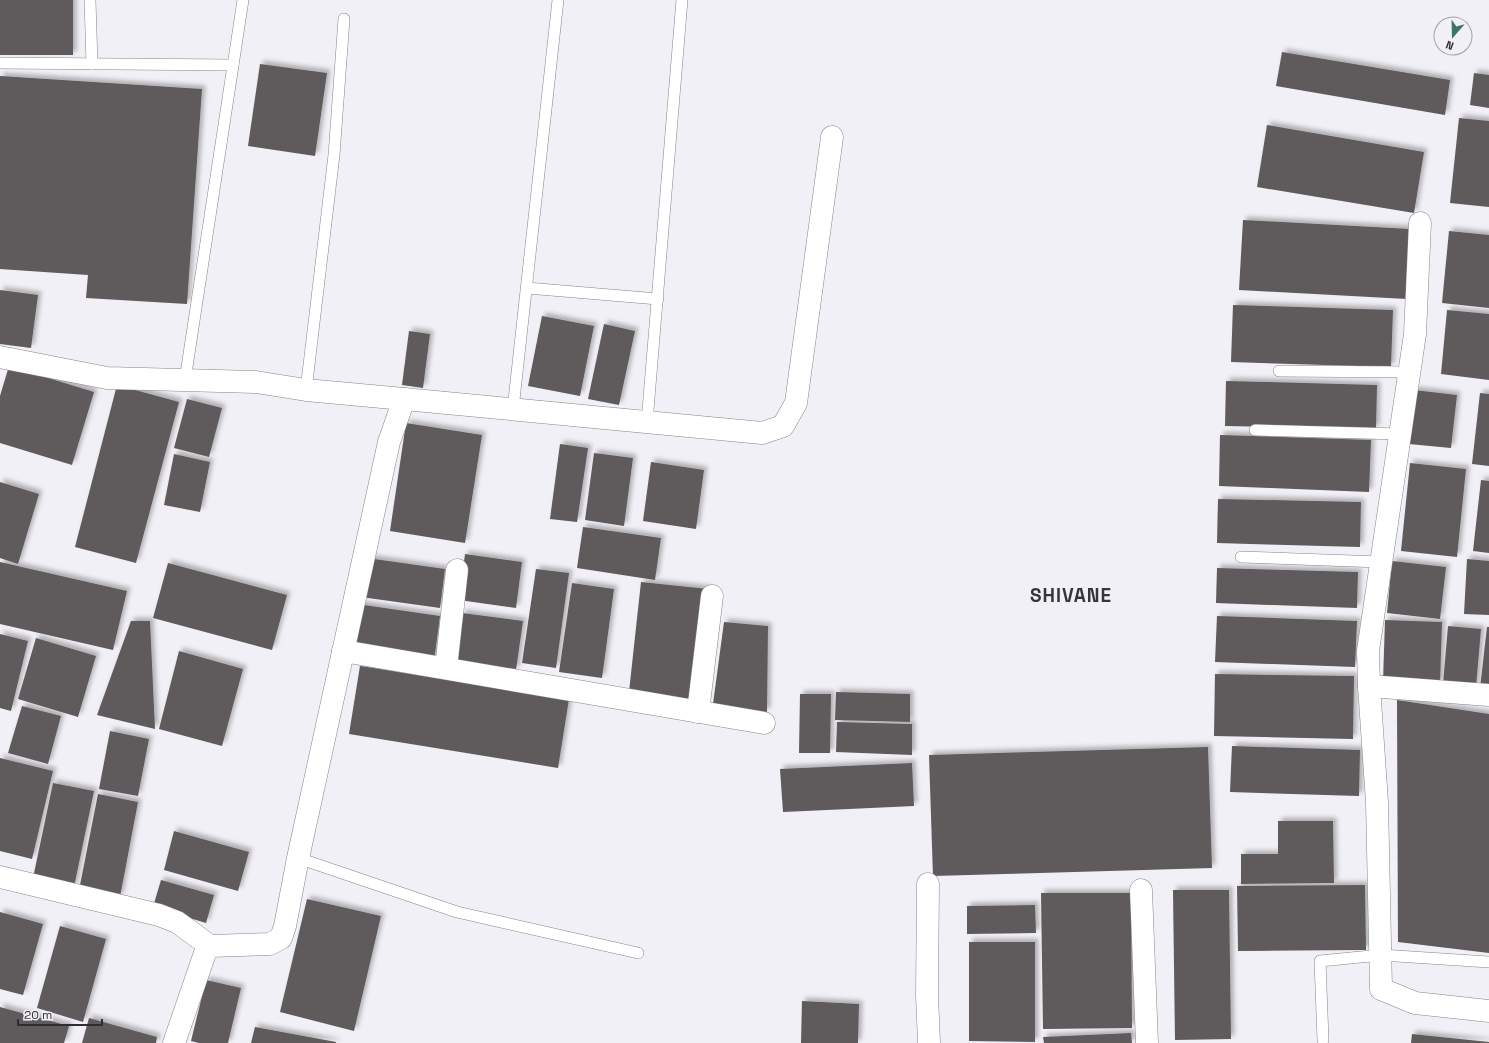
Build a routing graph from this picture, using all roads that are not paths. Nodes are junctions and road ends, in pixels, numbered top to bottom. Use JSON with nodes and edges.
{"nodes":[{"id":1,"x":90,"y":0,"type":"edge"},
{"id":2,"x":243,"y":0,"type":"edge"},
{"id":3,"x":558,"y":0,"type":"edge"},
{"id":4,"x":682,"y":0,"type":"edge"},
{"id":5,"x":344,"y":19,"type":"dead end"},
{"id":6,"x":0,"y":63,"type":"edge"},
{"id":7,"x":92,"y":64,"type":"junction"},
{"id":8,"x":234,"y":65,"type":"junction"},
{"id":9,"x":832,"y":137,"type":"dead end"},
{"id":10,"x":1420,"y":223,"type":"dead end"},
{"id":11,"x":527,"y":288,"type":"junction"},
{"id":12,"x":658,"y":298,"type":"junction"},
{"id":13,"x":0,"y":357,"type":"edge"},
{"id":14,"x":1279,"y":371,"type":"dead end"},
{"id":15,"x":1409,"y":372,"type":"junction"},
{"id":16,"x":185,"y":380,"type":"junction"},
{"id":17,"x":306,"y":390,"type":"junction"},
{"id":18,"x":404,"y":399,"type":"junction"},
{"id":19,"x":513,"y":409,"type":"junction"},
{"id":20,"x":648,"y":422,"type":"junction"},
{"id":21,"x":1255,"y":430,"type":"dead end"},
{"id":22,"x":1400,"y":434,"type":"junction"},
{"id":23,"x":1241,"y":557,"type":"dead end"},
{"id":24,"x":1381,"y":562,"type":"junction"},
{"id":25,"x":457,"y":570,"type":"dead end"},
{"id":26,"x":712,"y":596,"type":"dead end"},
{"id":27,"x":343,"y":651,"type":"junction"},
{"id":28,"x":446,"y":668,"type":"junction"},
{"id":29,"x":1369,"y":686,"type":"junction"},
{"id":30,"x":1489,"y":695,"type":"edge"},
{"id":31,"x":698,"y":712,"type":"junction"},
{"id":32,"x":764,"y":723,"type":"dead end"},
{"id":33,"x":298,"y":858,"type":"junction"},
{"id":34,"x":0,"y":877,"type":"edge"},
{"id":35,"x":928,"y":884,"type":"dead end"},
{"id":36,"x":1141,"y":890,"type":"dead end"},
{"id":37,"x":210,"y":946,"type":"junction"},
{"id":38,"x":638,"y":953,"type":"dead end"},
{"id":39,"x":1381,"y":954,"type":"junction"},
{"id":40,"x":1489,"y":962,"type":"edge"},
{"id":41,"x":1489,"y":1010,"type":"edge"},
{"id":42,"x":1324,"y":1040,"type":"dead end"},
{"id":43,"x":174,"y":1043,"type":"edge"},
{"id":44,"x":929,"y":1043,"type":"edge"},
{"id":45,"x":1147,"y":1043,"type":"edge"}],
"edges":[{"from":1,"to":7,"type":"lane"},
{"from":2,"to":8,"type":"lane"},
{"from":3,"to":11,"type":"lane"},
{"from":4,"to":12,"type":"lane"},
{"from":5,"to":17,"type":"lane"},
{"from":6,"to":7,"type":"lane"},
{"from":7,"to":8,"type":"lane"},
{"from":8,"to":16,"type":"lane"},
{"from":9,"to":20,"type":"street"},
{"from":10,"to":15,"type":"street"},
{"from":11,"to":12,"type":"lane"},
{"from":11,"to":19,"type":"lane"},
{"from":12,"to":20,"type":"lane"},
{"from":13,"to":16,"type":"street"},
{"from":14,"to":15,"type":"lane"},
{"from":15,"to":22,"type":"street"},
{"from":16,"to":17,"type":"street"},
{"from":17,"to":18,"type":"street"},
{"from":18,"to":19,"type":"street"},
{"from":18,"to":27,"type":"street"},
{"from":19,"to":20,"type":"street"},
{"from":21,"to":22,"type":"lane"},
{"from":22,"to":24,"type":"street"},
{"from":23,"to":24,"type":"lane"},
{"from":24,"to":29,"type":"street"},
{"from":25,"to":28,"type":"street"},
{"from":26,"to":31,"type":"street"},
{"from":27,"to":28,"type":"street"},
{"from":27,"to":33,"type":"street"},
{"from":28,"to":31,"type":"street"},
{"from":29,"to":30,"type":"street"},
{"from":29,"to":39,"type":"street"},
{"from":31,"to":32,"type":"street"},
{"from":33,"to":37,"type":"street"},
{"from":33,"to":38,"type":"lane"},
{"from":34,"to":37,"type":"street"},
{"from":35,"to":44,"type":"street"},
{"from":36,"to":45,"type":"street"},
{"from":37,"to":43,"type":"street"},
{"from":39,"to":40,"type":"lane"},
{"from":39,"to":41,"type":"street"},
{"from":39,"to":42,"type":"lane"}]}
